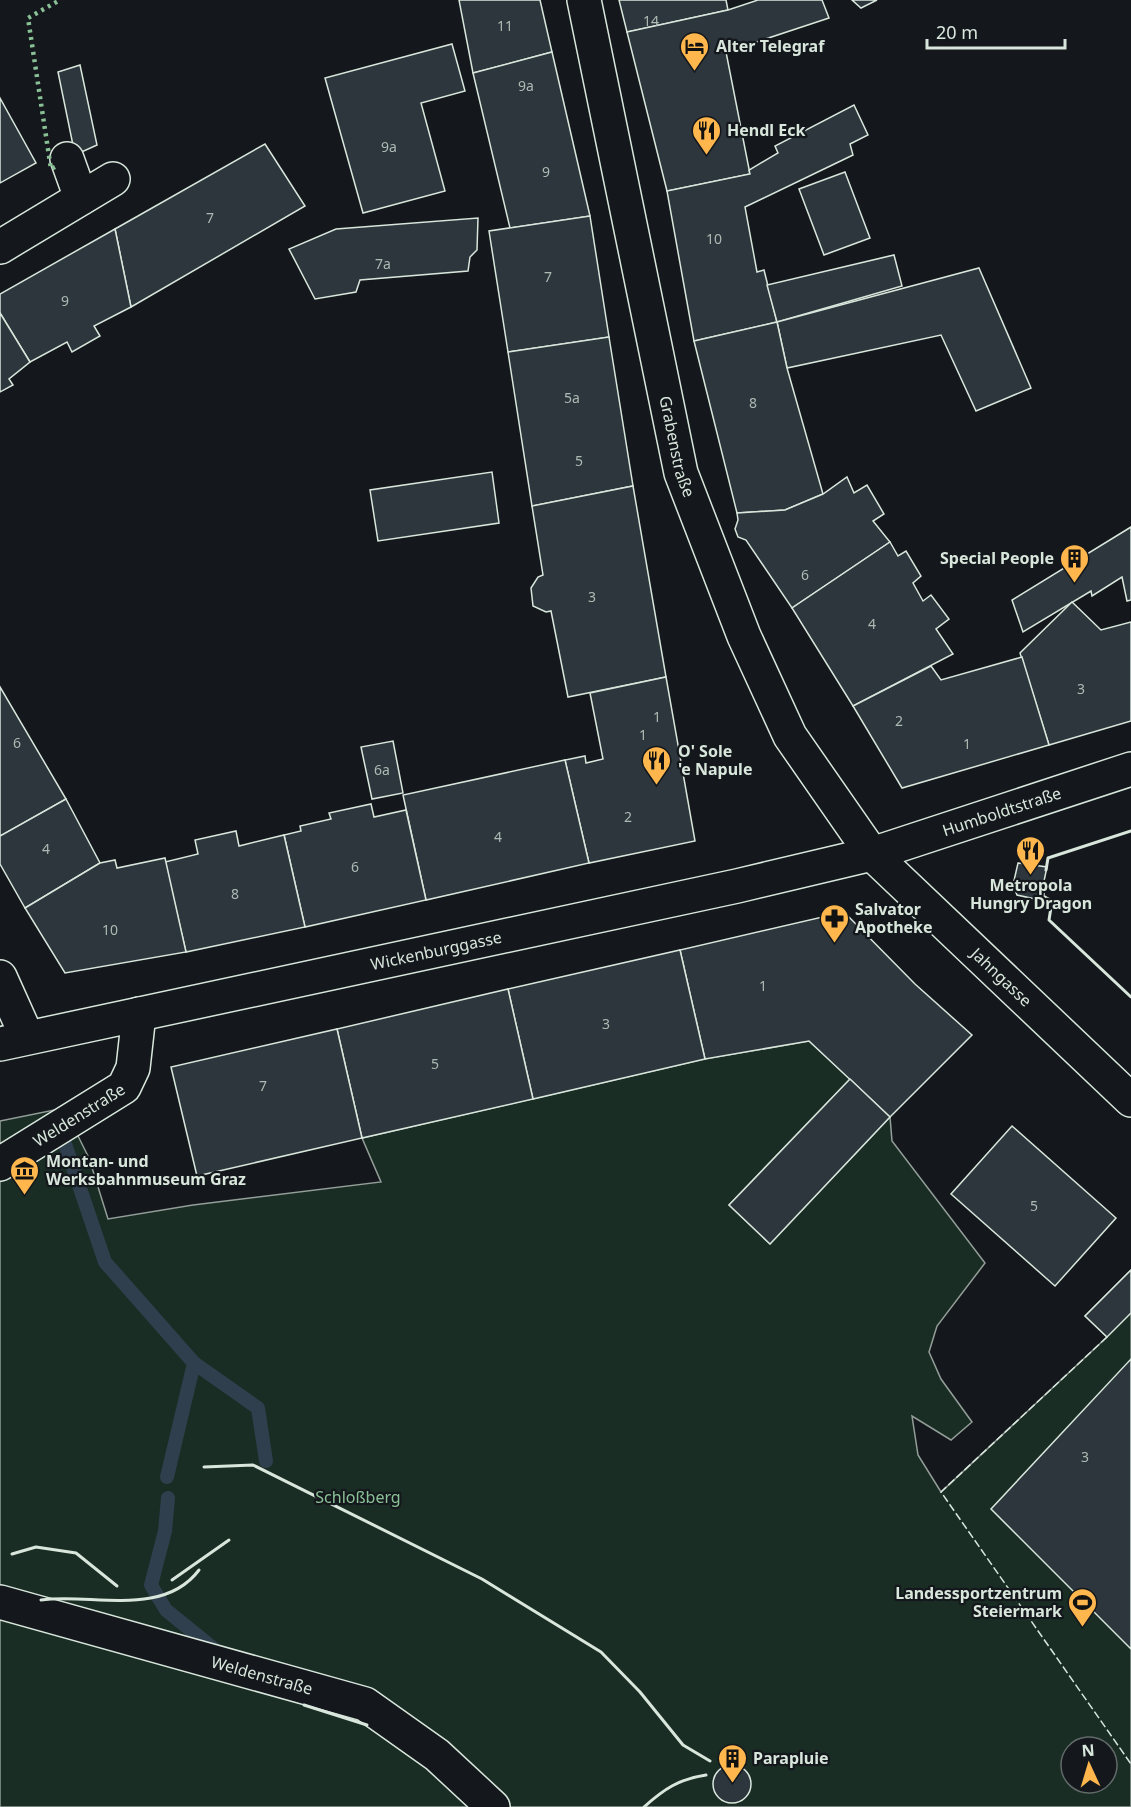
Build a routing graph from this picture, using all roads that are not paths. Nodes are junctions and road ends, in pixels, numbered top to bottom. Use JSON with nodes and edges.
{"nodes":[{"id":1,"x":584,"y":0,"type":"edge"},
{"id":2,"x":67,"y":159,"type":"dead end"},
{"id":3,"x":113,"y":179,"type":"dead end"},
{"id":4,"x":81,"y":198,"type":"junction"},
{"id":5,"x":0,"y":246,"type":"edge"},
{"id":6,"x":1131,"y":769,"type":"edge"},
{"id":7,"x":872,"y":854,"type":"junction"},
{"id":8,"x":0,"y":977,"type":"edge"},
{"id":9,"x":140,"y":1014,"type":"junction"},
{"id":10,"x":13,"y":1041,"type":"edge"},
{"id":11,"x":1131,"y":1100,"type":"edge"},
{"id":12,"x":0,"y":1164,"type":"edge"},
{"id":13,"x":0,"y":1602,"type":"edge"},
{"id":14,"x":493,"y":1807,"type":"edge"}],
"edges":[{"from":1,"to":7,"type":"main road","name":"Grabenstraße"},
{"from":2,"to":4,"type":"main road"},
{"from":3,"to":4,"type":"main road"},
{"from":4,"to":5,"type":"main road"},
{"from":6,"to":7,"type":"main road","name":"Humboldtstraße"},
{"from":7,"to":9,"type":"main road","name":"Wickenburggasse"},
{"from":7,"to":11,"type":"main road","name":"Jahngasse"},
{"from":8,"to":10,"type":"main road"},
{"from":9,"to":10,"type":"main road","name":"Wickenburggasse"},
{"from":9,"to":12,"type":"main road","name":"Weldenstraße"},
{"from":13,"to":14,"type":"main road","name":"Weldenstraße"}]}
